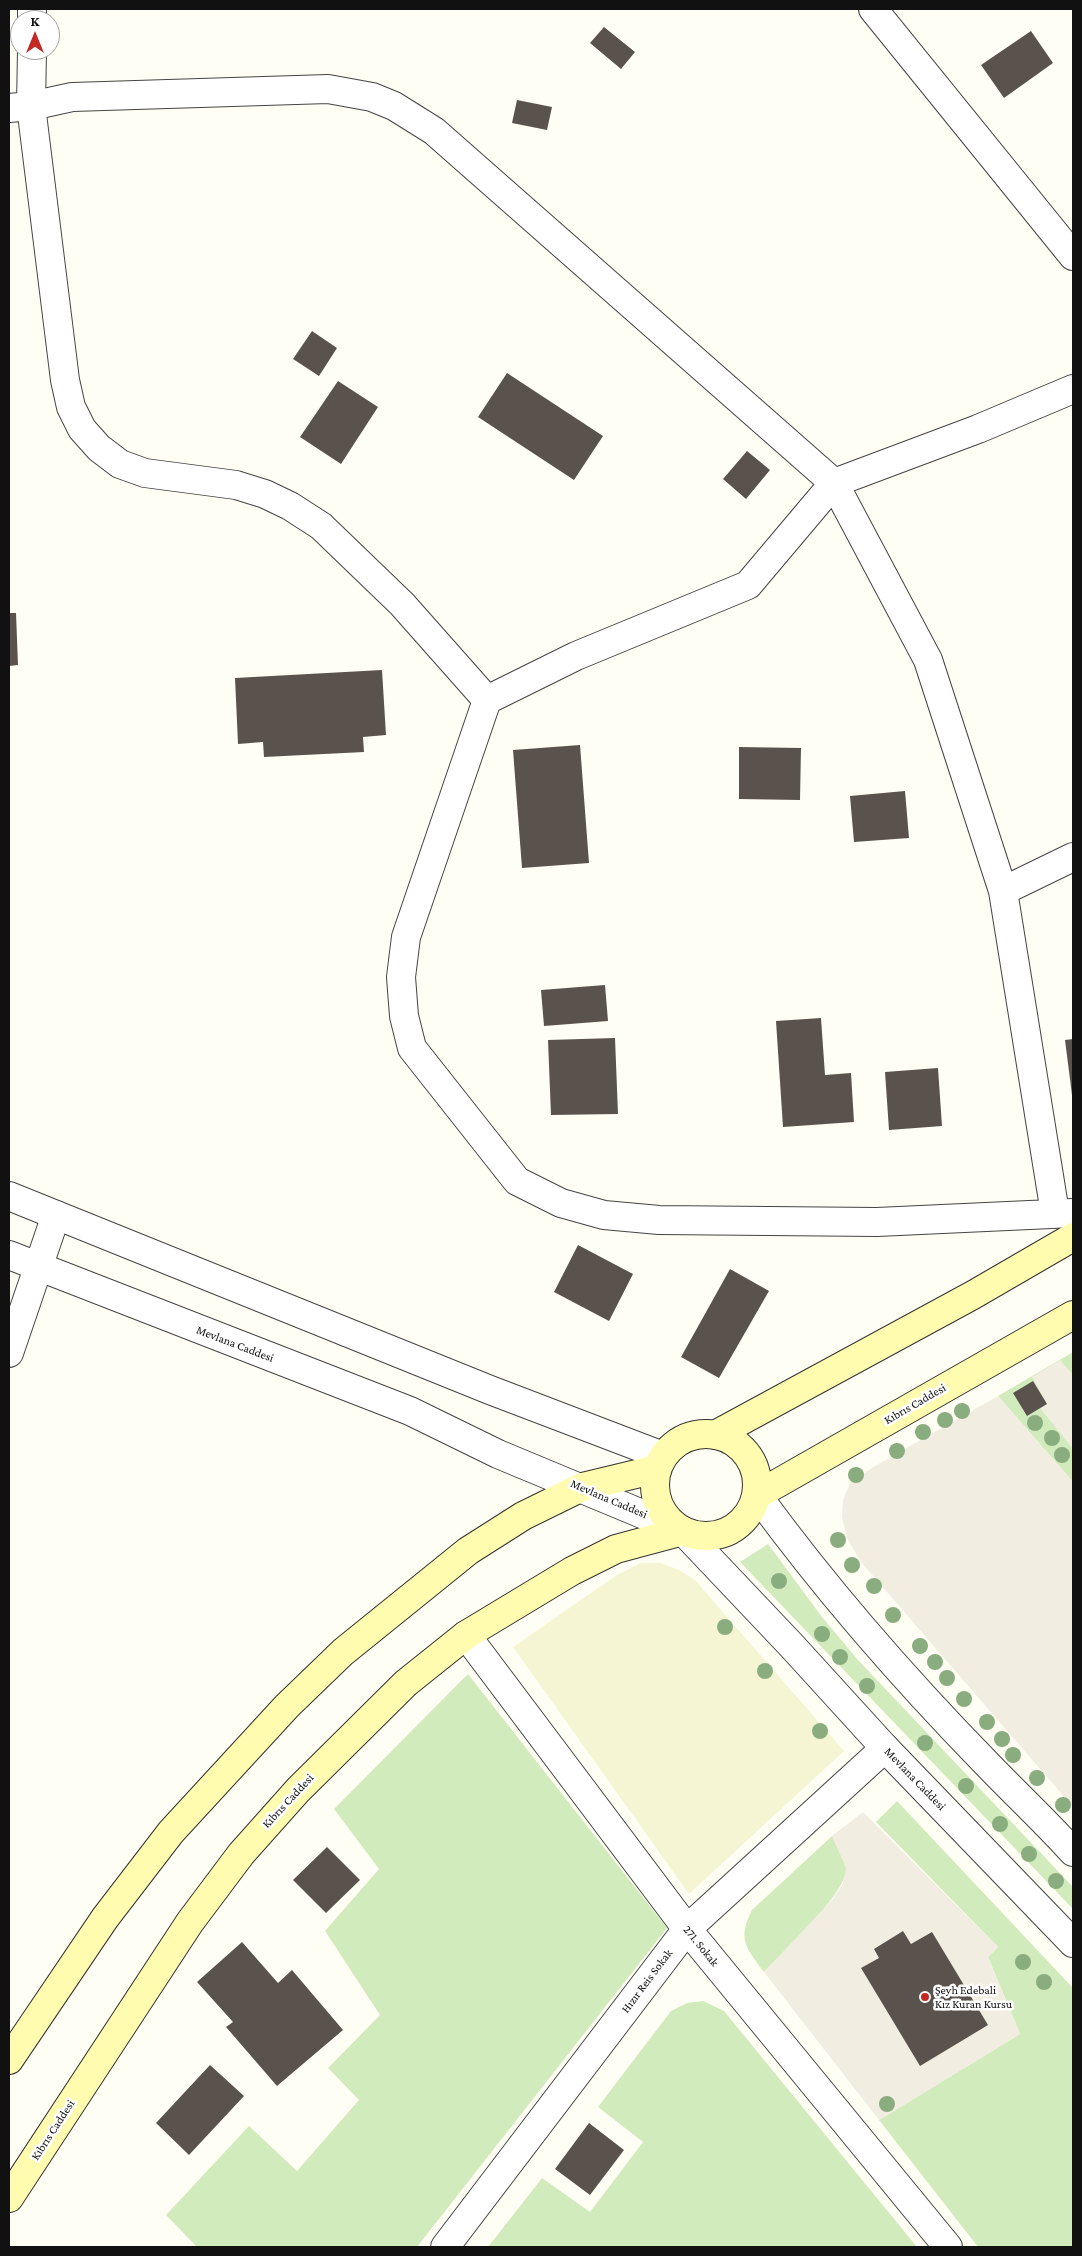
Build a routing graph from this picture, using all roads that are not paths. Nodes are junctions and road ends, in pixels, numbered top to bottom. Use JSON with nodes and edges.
{"nodes":[{"id":1,"x":873,"y":9,"type":"edge"},
{"id":2,"x":30,"y":60,"type":"edge"},
{"id":3,"x":20,"y":107,"type":"edge"},
{"id":4,"x":1073,"y":256,"type":"edge"},
{"id":5,"x":1073,"y":390,"type":"edge"},
{"id":6,"x":834,"y":482,"type":"junction"},
{"id":7,"x":487,"y":700,"type":"junction"},
{"id":8,"x":1073,"y":858,"type":"edge"},
{"id":9,"x":1003,"y":891,"type":"junction"},
{"id":10,"x":9,"y":1196,"type":"edge"},
{"id":11,"x":1064,"y":1213,"type":"edge"},
{"id":12,"x":56,"y":1215,"type":"junction"},
{"id":13,"x":1073,"y":1238,"type":"edge"},
{"id":14,"x":9,"y":1255,"type":"edge"},
{"id":15,"x":39,"y":1268,"type":"junction"},
{"id":16,"x":1073,"y":1315,"type":"edge"},
{"id":17,"x":9,"y":1352,"type":"edge"},
{"id":18,"x":715,"y":1435,"type":"junction"},
{"id":19,"x":660,"y":1463,"type":"junction"},
{"id":20,"x":582,"y":1487,"type":"junction"},
{"id":21,"x":757,"y":1495,"type":"junction"},
{"id":22,"x":683,"y":1531,"type":"junction"},
{"id":23,"x":466,"y":1635,"type":"junction"},
{"id":24,"x":885,"y":1748,"type":"junction"},
{"id":25,"x":1073,"y":1852,"type":"edge"},
{"id":26,"x":687,"y":1929,"type":"junction"},
{"id":27,"x":1073,"y":1943,"type":"edge"},
{"id":28,"x":9,"y":2060,"type":"edge"},
{"id":29,"x":9,"y":2198,"type":"edge"},
{"id":30,"x":445,"y":2247,"type":"edge"},
{"id":31,"x":948,"y":2247,"type":"edge"}],
"edges":[{"from":1,"to":4,"type":"street"},
{"from":2,"to":3,"type":"street"},
{"from":3,"to":6,"type":"street"},
{"from":3,"to":7,"type":"street"},
{"from":5,"to":6,"type":"street"},
{"from":6,"to":7,"type":"street"},
{"from":6,"to":9,"type":"street"},
{"from":7,"to":11,"type":"street"},
{"from":8,"to":9,"type":"street"},
{"from":9,"to":11,"type":"street"},
{"from":10,"to":12,"type":"street"},
{"from":12,"to":15,"type":"street"},
{"from":12,"to":19,"type":"street"},
{"from":13,"to":18,"type":"main road"},
{"from":14,"to":15,"type":"street","name":"Mevlana Caddesi"},
{"from":15,"to":17,"type":"street"},
{"from":15,"to":20,"type":"street","name":"Mevlana Caddesi"},
{"from":16,"to":21,"type":"main road","name":"Kıbrıs Caddesi"},
{"from":18,"to":19,"type":"main road"},
{"from":18,"to":21,"type":"main road"},
{"from":19,"to":20,"type":"main road"},
{"from":19,"to":22,"type":"main road"},
{"from":20,"to":22,"type":"street","name":"Mevlana Caddesi"},
{"from":20,"to":28,"type":"main road"},
{"from":21,"to":22,"type":"main road"},
{"from":21,"to":25,"type":"street"},
{"from":22,"to":23,"type":"main road","name":"Kıbrıs Caddesi"},
{"from":22,"to":24,"type":"street","name":"Mevlana Caddesi"},
{"from":23,"to":26,"type":"street","name":"271. Sokak"},
{"from":23,"to":29,"type":"main road","name":"Kıbrıs Caddesi"},
{"from":24,"to":26,"type":"street","name":"Hızır Reis Sokak"},
{"from":24,"to":27,"type":"street","name":"Mevlana Caddesi"},
{"from":26,"to":30,"type":"street","name":"Hızır Reis Sokak"},
{"from":26,"to":31,"type":"street","name":"271. Sokak"}]}
